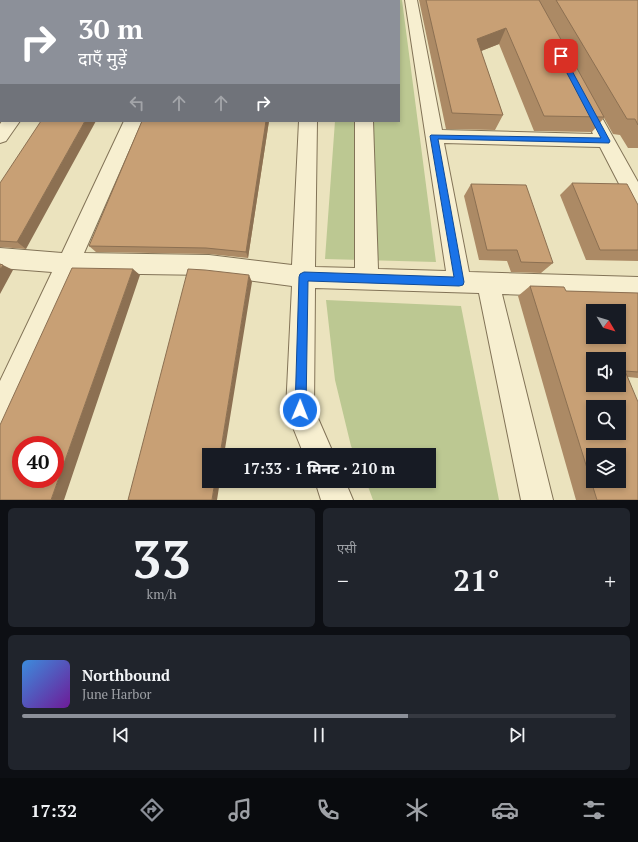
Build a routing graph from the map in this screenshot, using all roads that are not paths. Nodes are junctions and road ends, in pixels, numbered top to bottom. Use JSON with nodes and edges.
{"nodes":[{"id":1,"x":411,"y":0,"type":"edge"},
{"id":2,"x":576,"y":85,"type":"edge"},
{"id":3,"x":10,"y":122,"type":"edge"},
{"id":4,"x":133,"y":122,"type":"edge"},
{"id":5,"x":308,"y":122,"type":"edge"},
{"id":6,"x":364,"y":122,"type":"edge"},
{"id":7,"x":434,"y":136,"type":"junction"},
{"id":8,"x":0,"y":137,"type":"edge"},
{"id":9,"x":606,"y":141,"type":"junction"},
{"id":10,"x":618,"y":164,"type":"junction"},
{"id":11,"x":638,"y":164,"type":"edge"},
{"id":12,"x":638,"y":201,"type":"edge"},
{"id":13,"x":0,"y":258,"type":"edge"},
{"id":14,"x":68,"y":263,"type":"junction"},
{"id":15,"x":304,"y":277,"type":"junction"},
{"id":16,"x":368,"y":279,"type":"junction"},
{"id":17,"x":459,"y":282,"type":"junction"},
{"id":18,"x":488,"y":283,"type":"junction"},
{"id":19,"x":638,"y":288,"type":"edge"},
{"id":20,"x":0,"y":412,"type":"edge"},
{"id":21,"x":316,"y":448,"type":"edge"},
{"id":22,"x":333,"y":488,"type":"edge"},
{"id":23,"x":338,"y":500,"type":"edge"},
{"id":24,"x":537,"y":500,"type":"edge"}],
"edges":[{"from":1,"to":7,"type":"street"},
{"from":2,"to":9,"type":"street"},
{"from":3,"to":8,"type":"street"},
{"from":4,"to":14,"type":"street"},
{"from":5,"to":15,"type":"street"},
{"from":6,"to":16,"type":"street"},
{"from":7,"to":9,"type":"street"},
{"from":7,"to":17,"type":"street"},
{"from":9,"to":10,"type":"street"},
{"from":10,"to":11,"type":"street"},
{"from":10,"to":12,"type":"street"},
{"from":13,"to":14,"type":"street"},
{"from":14,"to":15,"type":"street"},
{"from":14,"to":20,"type":"street"},
{"from":15,"to":16,"type":"street"},
{"from":15,"to":21,"type":"street"},
{"from":16,"to":17,"type":"street"},
{"from":17,"to":18,"type":"street"},
{"from":18,"to":19,"type":"street"},
{"from":18,"to":24,"type":"street"},
{"from":22,"to":23,"type":"street"}]}
